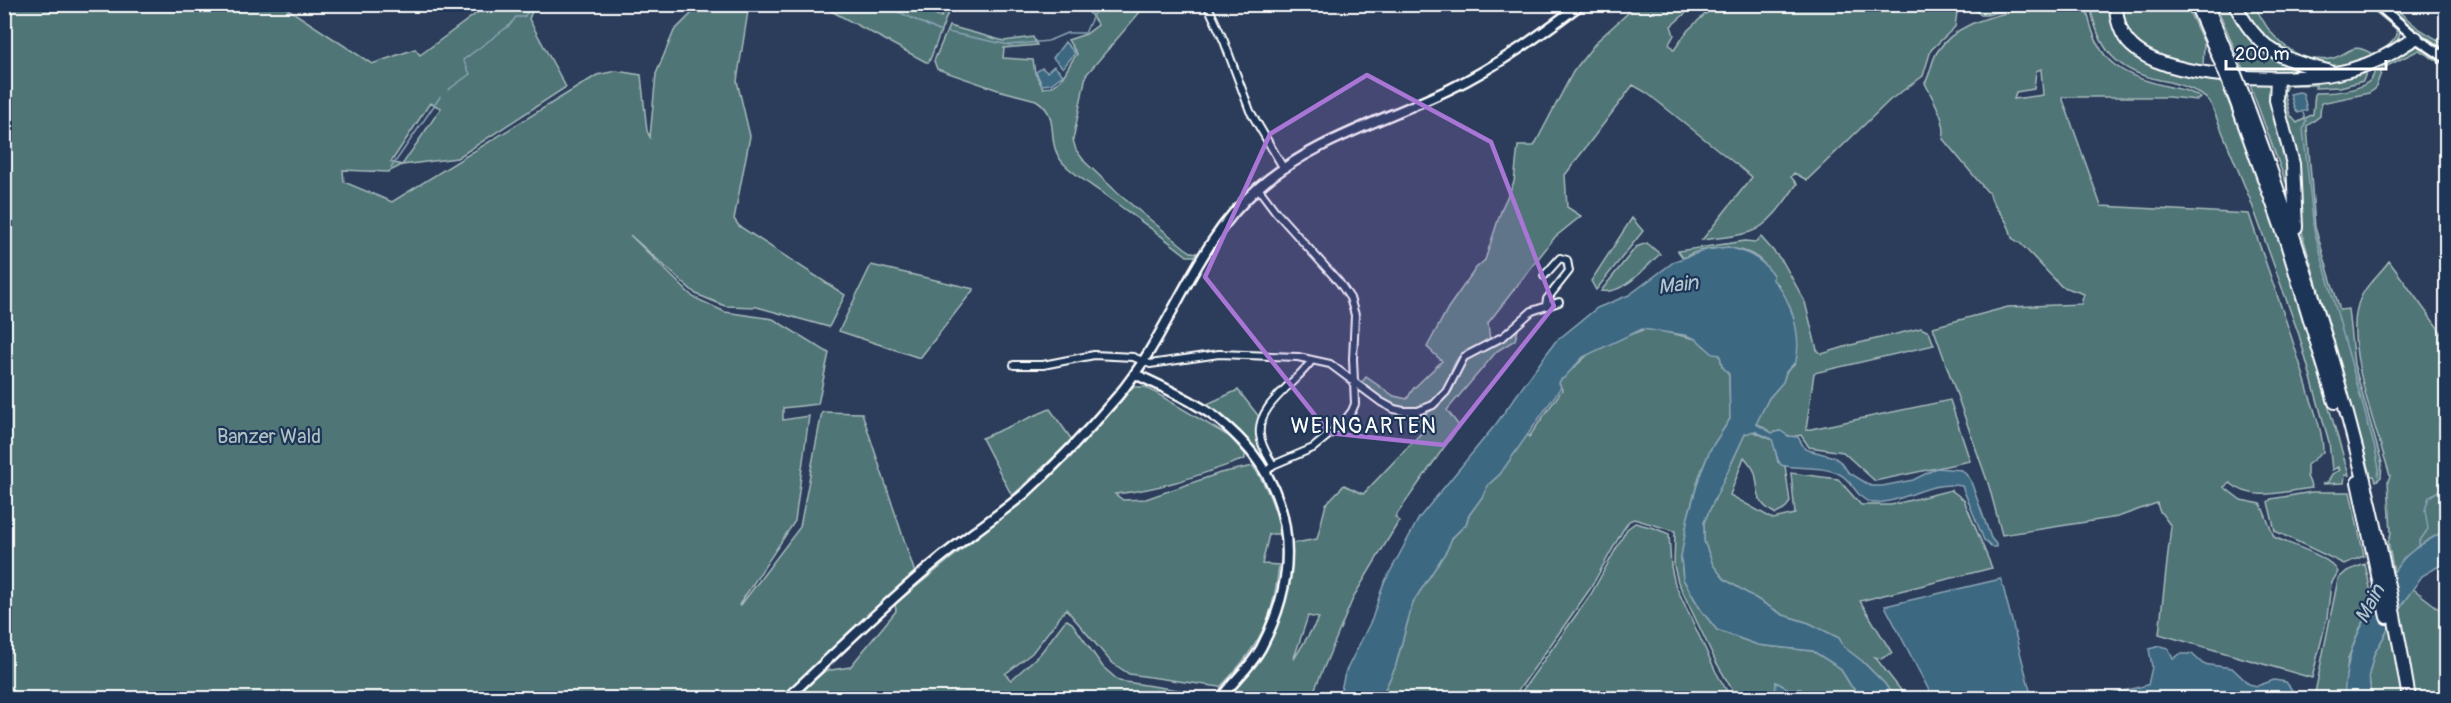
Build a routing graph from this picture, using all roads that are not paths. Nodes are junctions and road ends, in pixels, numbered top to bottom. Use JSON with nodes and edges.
{"nodes":[{"id":1,"x":1207,"y":4,"type":"edge"},
{"id":2,"x":1581,"y":4,"type":"edge"},
{"id":3,"x":2115,"y":4,"type":"edge"},
{"id":4,"x":2121,"y":4,"type":"edge"},
{"id":5,"x":2196,"y":4,"type":"edge"},
{"id":6,"x":2206,"y":4,"type":"edge"},
{"id":7,"x":2235,"y":4,"type":"edge"},
{"id":8,"x":2377,"y":4,"type":"edge"},
{"id":9,"x":2118,"y":18,"type":"junction"},
{"id":10,"x":2416,"y":38,"type":"junction"},
{"id":11,"x":2446,"y":58,"type":"edge"},
{"id":12,"x":2225,"y":61,"type":"junction"},
{"id":13,"x":2338,"y":73,"type":"junction"},
{"id":14,"x":2277,"y":78,"type":"junction"},
{"id":15,"x":2240,"y":99,"type":"junction"},
{"id":16,"x":1284,"y":169,"type":"junction"},
{"id":17,"x":1258,"y":188,"type":"junction"},
{"id":18,"x":2296,"y":243,"type":"junction"},
{"id":19,"x":1544,"y":276,"type":"dead end"},
{"id":20,"x":1559,"y":302,"type":"dead end"},
{"id":21,"x":1546,"y":305,"type":"junction"},
{"id":22,"x":1312,"y":360,"type":"junction"},
{"id":23,"x":1144,"y":362,"type":"junction"},
{"id":24,"x":1014,"y":365,"type":"dead end"},
{"id":25,"x":1135,"y":374,"type":"junction"},
{"id":26,"x":1354,"y":383,"type":"junction"},
{"id":27,"x":1269,"y":468,"type":"junction"},
{"id":28,"x":2361,"y":478,"type":"junction"},
{"id":29,"x":787,"y":699,"type":"edge"},
{"id":30,"x":1221,"y":699,"type":"edge"},
{"id":31,"x":2401,"y":699,"type":"edge"},
{"id":32,"x":2409,"y":699,"type":"edge"}],
"edges":[{"from":1,"to":16,"type":"street"},
{"from":2,"to":16,"type":"street"},
{"from":3,"to":9,"type":"highway"},
{"from":4,"to":9,"type":"highway"},
{"from":5,"to":12,"type":"highway"},
{"from":6,"to":12,"type":"highway"},
{"from":7,"to":13,"type":"highway"},
{"from":8,"to":10,"type":"street"},
{"from":9,"to":14,"type":"highway"},
{"from":10,"to":11,"type":"street"},
{"from":10,"to":13,"type":"highway"},
{"from":12,"to":15,"type":"highway","bridge":true},
{"from":13,"to":14,"type":"highway"},
{"from":14,"to":18,"type":"highway"},
{"from":15,"to":18,"type":"highway"},
{"from":15,"to":28,"type":"highway"},
{"from":16,"to":17,"type":"street"},
{"from":17,"to":23,"type":"street"},
{"from":17,"to":26,"type":"street"},
{"from":18,"to":28,"type":"highway"},
{"from":19,"to":21,"type":"street"},
{"from":20,"to":21,"type":"street"},
{"from":21,"to":26,"type":"street"},
{"from":22,"to":23,"type":"street"},
{"from":22,"to":26,"type":"street"},
{"from":22,"to":27,"type":"street"},
{"from":23,"to":24,"type":"street"},
{"from":23,"to":25,"type":"street"},
{"from":25,"to":27,"type":"street"},
{"from":25,"to":29,"type":"street"},
{"from":26,"to":27,"type":"street"},
{"from":27,"to":30,"type":"street"},
{"from":28,"to":31,"type":"highway"},
{"from":28,"to":32,"type":"highway"}]}
